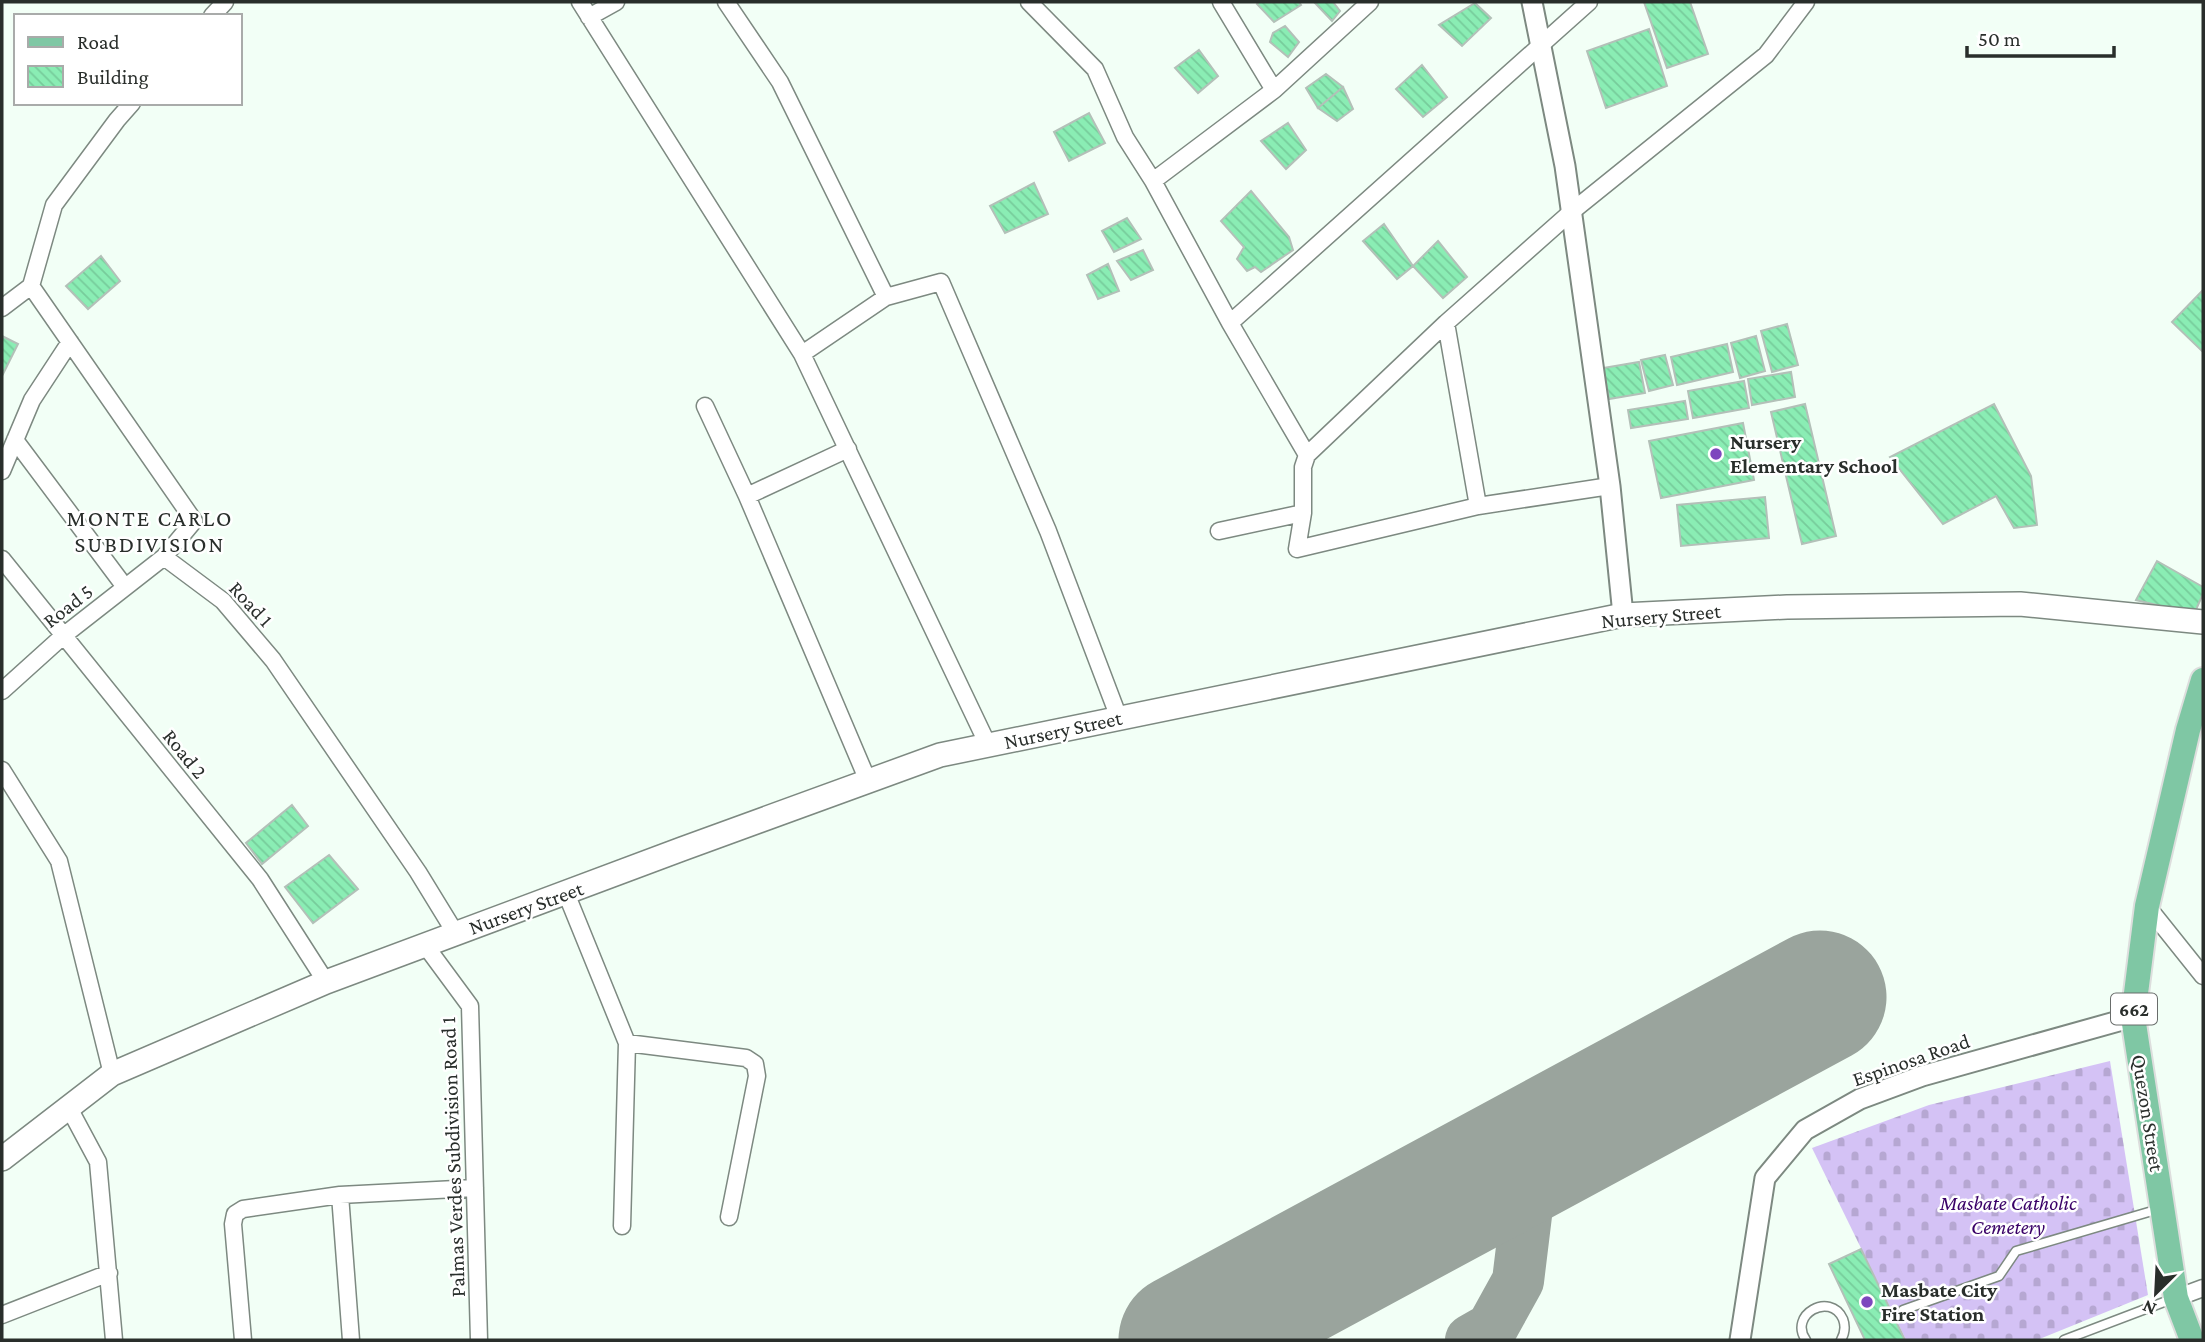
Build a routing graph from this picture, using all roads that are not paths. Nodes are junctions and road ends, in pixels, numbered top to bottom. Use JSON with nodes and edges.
{"nodes":[{"id":1,"x":580,"y":2,"type":"edge"},
{"id":2,"x":616,"y":2,"type":"edge"},
{"id":3,"x":726,"y":2,"type":"edge"},
{"id":4,"x":1029,"y":2,"type":"edge"},
{"id":5,"x":1221,"y":2,"type":"edge"},
{"id":6,"x":1370,"y":2,"type":"edge"},
{"id":7,"x":1532,"y":2,"type":"edge"},
{"id":8,"x":1589,"y":2,"type":"edge"},
{"id":9,"x":1806,"y":2,"type":"edge"},
{"id":10,"x":589,"y":17,"type":"junction"},
{"id":11,"x":1541,"y":44,"type":"junction"},
{"id":12,"x":1274,"y":90,"type":"junction"},
{"id":13,"x":130,"y":105,"type":"edge"},
{"id":14,"x":1153,"y":181,"type":"junction"},
{"id":15,"x":1570,"y":213,"type":"junction"},
{"id":16,"x":31,"y":285,"type":"junction"},
{"id":17,"x":886,"y":297,"type":"junction"},
{"id":18,"x":2,"y":308,"type":"edge"},
{"id":19,"x":1230,"y":323,"type":"junction"},
{"id":20,"x":1446,"y":323,"type":"junction"},
{"id":21,"x":70,"y":342,"type":"junction"},
{"id":22,"x":802,"y":354,"type":"junction"},
{"id":23,"x":705,"y":407,"type":"dead end"},
{"id":24,"x":15,"y":440,"type":"junction"},
{"id":25,"x":848,"y":449,"type":"junction"},
{"id":26,"x":1307,"y":456,"type":"junction"},
{"id":27,"x":2,"y":471,"type":"edge"},
{"id":28,"x":1610,"y":485,"type":"junction"},
{"id":29,"x":747,"y":496,"type":"junction"},
{"id":30,"x":1478,"y":506,"type":"junction"},
{"id":31,"x":1303,"y":513,"type":"junction"},
{"id":32,"x":1219,"y":531,"type":"dead end"},
{"id":33,"x":164,"y":558,"type":"junction"},
{"id":34,"x":2,"y":559,"type":"edge"},
{"id":35,"x":125,"y":587,"type":"junction"},
{"id":36,"x":1623,"y":615,"type":"junction"},
{"id":37,"x":2203,"y":622,"type":"edge"},
{"id":38,"x":62,"y":636,"type":"junction"},
{"id":39,"x":2203,"y":680,"type":"edge"},
{"id":40,"x":2,"y":691,"type":"edge"},
{"id":41,"x":1119,"y":719,"type":"junction"},
{"id":42,"x":988,"y":745,"type":"junction"},
{"id":43,"x":2,"y":770,"type":"edge"},
{"id":44,"x":868,"y":781,"type":"junction"},
{"id":45,"x":566,"y":893,"type":"junction"},
{"id":46,"x":2147,"y":906,"type":"junction"},
{"id":47,"x":456,"y":934,"type":"junction"},
{"id":48,"x":425,"y":945,"type":"junction"},
{"id":49,"x":2203,"y":976,"type":"edge"},
{"id":50,"x":326,"y":982,"type":"junction"},
{"id":51,"x":2133,"y":1017,"type":"junction"},
{"id":52,"x":626,"y":1043,"type":"junction"},
{"id":53,"x":112,"y":1074,"type":"junction"},
{"id":54,"x":68,"y":1106,"type":"junction"},
{"id":55,"x":2,"y":1159,"type":"edge"},
{"id":56,"x":475,"y":1188,"type":"junction"},
{"id":57,"x":340,"y":1195,"type":"junction"},
{"id":58,"x":2162,"y":1208,"type":"junction"},
{"id":59,"x":730,"y":1217,"type":"dead end"},
{"id":60,"x":622,"y":1226,"type":"dead end"},
{"id":61,"x":109,"y":1273,"type":"junction"},
{"id":62,"x":2203,"y":1288,"type":"edge"},
{"id":63,"x":2176,"y":1298,"type":"junction"},
{"id":64,"x":1903,"y":1310,"type":"dead end"},
{"id":65,"x":2,"y":1315,"type":"edge"},
{"id":66,"x":114,"y":1340,"type":"edge"},
{"id":67,"x":243,"y":1340,"type":"edge"},
{"id":68,"x":351,"y":1340,"type":"edge"},
{"id":69,"x":479,"y":1340,"type":"edge"},
{"id":70,"x":1740,"y":1340,"type":"edge"},
{"id":71,"x":1806,"y":1340,"type":"edge"},
{"id":72,"x":1841,"y":1340,"type":"edge"},
{"id":73,"x":2064,"y":1340,"type":"edge"},
{"id":74,"x":2192,"y":1340,"type":"edge"}],
"edges":[{"from":1,"to":10,"type":"street"},
{"from":2,"to":10,"type":"street"},
{"from":3,"to":17,"type":"street"},
{"from":4,"to":14,"type":"street"},
{"from":5,"to":12,"type":"street"},
{"from":6,"to":12,"type":"street"},
{"from":7,"to":11,"type":"street"},
{"from":8,"to":11,"type":"street"},
{"from":9,"to":15,"type":"street"},
{"from":10,"to":22,"type":"street"},
{"from":11,"to":15,"type":"street"},
{"from":11,"to":19,"type":"street"},
{"from":12,"to":14,"type":"street"},
{"from":13,"to":16,"type":"street"},
{"from":14,"to":19,"type":"street"},
{"from":15,"to":20,"type":"street"},
{"from":15,"to":28,"type":"street"},
{"from":16,"to":18,"type":"street"},
{"from":16,"to":21,"type":"street"},
{"from":17,"to":22,"type":"street"},
{"from":17,"to":41,"type":"street"},
{"from":19,"to":26,"type":"street"},
{"from":20,"to":26,"type":"street"},
{"from":20,"to":30,"type":"street"},
{"from":21,"to":24,"type":"street"},
{"from":21,"to":33,"type":"street"},
{"from":22,"to":25,"type":"street"},
{"from":23,"to":29,"type":"street"},
{"from":24,"to":27,"type":"street"},
{"from":24,"to":35,"type":"street"},
{"from":25,"to":29,"type":"street"},
{"from":25,"to":42,"type":"street"},
{"from":26,"to":31,"type":"street"},
{"from":28,"to":30,"type":"street"},
{"from":28,"to":36,"type":"street"},
{"from":29,"to":44,"type":"street"},
{"from":30,"to":31,"type":"street"},
{"from":31,"to":32,"type":"street"},
{"from":33,"to":35,"type":"street","name":"Road 5"},
{"from":33,"to":47,"type":"street","name":"Road 1"},
{"from":34,"to":38,"type":"street","name":"Road 2"},
{"from":35,"to":38,"type":"street","name":"Road 5"},
{"from":36,"to":37,"type":"main road","name":"Nursery Street"},
{"from":36,"to":41,"type":"main road","name":"Nursery Street"},
{"from":38,"to":40,"type":"street","name":"Road 5"},
{"from":38,"to":50,"type":"street","name":"Road 2"},
{"from":39,"to":46,"type":"main road","name":"Quezon Street","number":"662"},
{"from":41,"to":42,"type":"main road","name":"Nursery Street"},
{"from":42,"to":44,"type":"main road","name":"Nursery Street"},
{"from":43,"to":53,"type":"street"},
{"from":44,"to":45,"type":"main road","name":"Nursery Street"},
{"from":45,"to":47,"type":"main road","name":"Nursery Street"},
{"from":45,"to":52,"type":"street"},
{"from":46,"to":49,"type":"street"},
{"from":46,"to":51,"type":"main road","name":"Quezon Street","number":"662"},
{"from":47,"to":48,"type":"main road","name":"Nursery Street"},
{"from":48,"to":50,"type":"main road","name":"Nursery Street"},
{"from":48,"to":56,"type":"street","name":"Palmas Verdes Subdivision Road 1"},
{"from":50,"to":53,"type":"main road","name":"Nursery Street"},
{"from":51,"to":58,"type":"main road","name":"Quezon Street","number":"662"},
{"from":51,"to":70,"type":"street","name":"Espinosa Road"},
{"from":52,"to":59,"type":"street"},
{"from":52,"to":60,"type":"street"},
{"from":53,"to":54,"type":"main road","name":"Nursery Street"},
{"from":54,"to":55,"type":"main road","name":"Nursery Street"},
{"from":54,"to":61,"type":"street"},
{"from":56,"to":57,"type":"street"},
{"from":56,"to":69,"type":"street","name":"Palmas Verdes Subdivision Road 1"},
{"from":57,"to":67,"type":"street"},
{"from":57,"to":68,"type":"street"},
{"from":58,"to":63,"type":"main road","name":"Quezon Street","number":"662"},
{"from":58,"to":64,"type":"lane"},
{"from":61,"to":65,"type":"street"},
{"from":61,"to":66,"type":"street"},
{"from":62,"to":63,"type":"street"},
{"from":63,"to":73,"type":"lane"},
{"from":63,"to":74,"type":"main road","name":"Quezon Street","number":"662"},
{"from":71,"to":72,"type":"lane"}]}
